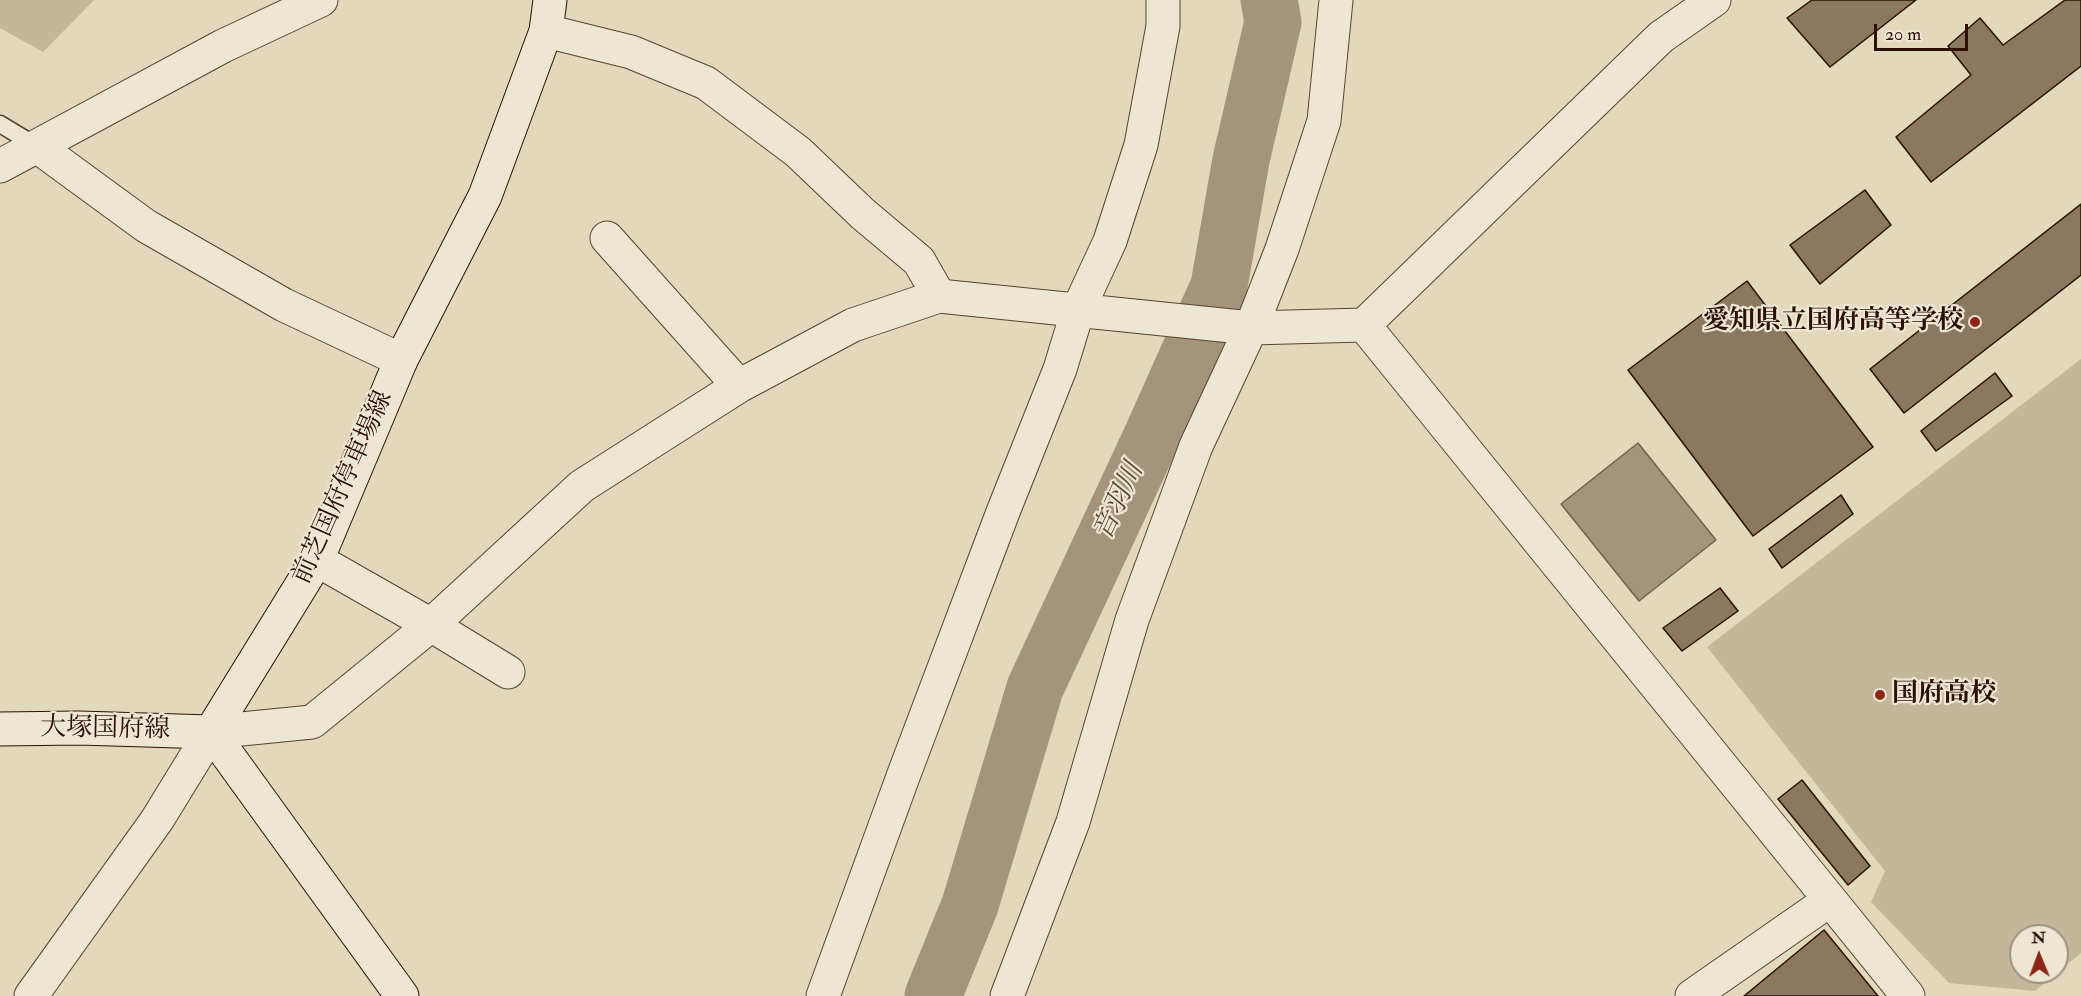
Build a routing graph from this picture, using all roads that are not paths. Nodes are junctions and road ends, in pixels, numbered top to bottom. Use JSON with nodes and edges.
{"nodes":[{"id":1,"x":321,"y":0,"type":"edge"},
{"id":2,"x":1163,"y":0,"type":"edge"},
{"id":3,"x":1336,"y":0,"type":"edge"},
{"id":4,"x":1714,"y":0,"type":"edge"},
{"id":5,"x":548,"y":15,"type":"edge"},
{"id":6,"x":0,"y":124,"type":"edge"},
{"id":7,"x":38,"y":147,"type":"junction"},
{"id":8,"x":0,"y":166,"type":"edge"},
{"id":9,"x":607,"y":238,"type":"dead end"},
{"id":10,"x":939,"y":296,"type":"junction"},
{"id":11,"x":1086,"y":311,"type":"junction"},
{"id":12,"x":1364,"y":325,"type":"junction"},
{"id":13,"x":1242,"y":327,"type":"junction"},
{"id":14,"x":401,"y":360,"type":"junction"},
{"id":15,"x":738,"y":386,"type":"junction"},
{"id":16,"x":317,"y":560,"type":"junction"},
{"id":17,"x":431,"y":625,"type":"junction"},
{"id":18,"x":508,"y":672,"type":"dead end"},
{"id":19,"x":0,"y":729,"type":"edge"},
{"id":20,"x":211,"y":732,"type":"junction"},
{"id":21,"x":1830,"y":900,"type":"junction"},
{"id":22,"x":31,"y":996,"type":"edge"},
{"id":23,"x":402,"y":996,"type":"edge"},
{"id":24,"x":823,"y":996,"type":"edge"},
{"id":25,"x":1007,"y":996,"type":"edge"},
{"id":26,"x":1692,"y":996,"type":"edge"},
{"id":27,"x":1908,"y":996,"type":"edge"}],
"edges":[{"from":1,"to":7,"type":"street"},
{"from":2,"to":11,"type":"street"},
{"from":3,"to":13,"type":"street"},
{"from":4,"to":12,"type":"street"},
{"from":5,"to":10,"type":"street"},
{"from":5,"to":14,"type":"street","name":"前芝国府停車場線"},
{"from":6,"to":7,"type":"lane"},
{"from":7,"to":8,"type":"street"},
{"from":7,"to":14,"type":"street"},
{"from":9,"to":15,"type":"street"},
{"from":10,"to":11,"type":"street"},
{"from":10,"to":15,"type":"street","name":"大塚国府線"},
{"from":11,"to":13,"type":"street"},
{"from":11,"to":24,"type":"street"},
{"from":12,"to":13,"type":"street"},
{"from":12,"to":21,"type":"street"},
{"from":13,"to":25,"type":"street"},
{"from":14,"to":16,"type":"street","name":"前芝国府停車場線"},
{"from":15,"to":17,"type":"street","name":"大塚国府線"},
{"from":16,"to":17,"type":"street"},
{"from":16,"to":20,"type":"street","name":"前芝国府停車場線"},
{"from":17,"to":18,"type":"street"},
{"from":17,"to":20,"type":"street","name":"大塚国府線"},
{"from":19,"to":20,"type":"street","name":"大塚国府線"},
{"from":20,"to":22,"type":"street","name":"前芝国府停車場線"},
{"from":20,"to":23,"type":"street"},
{"from":21,"to":26,"type":"street"},
{"from":21,"to":27,"type":"street"}]}
